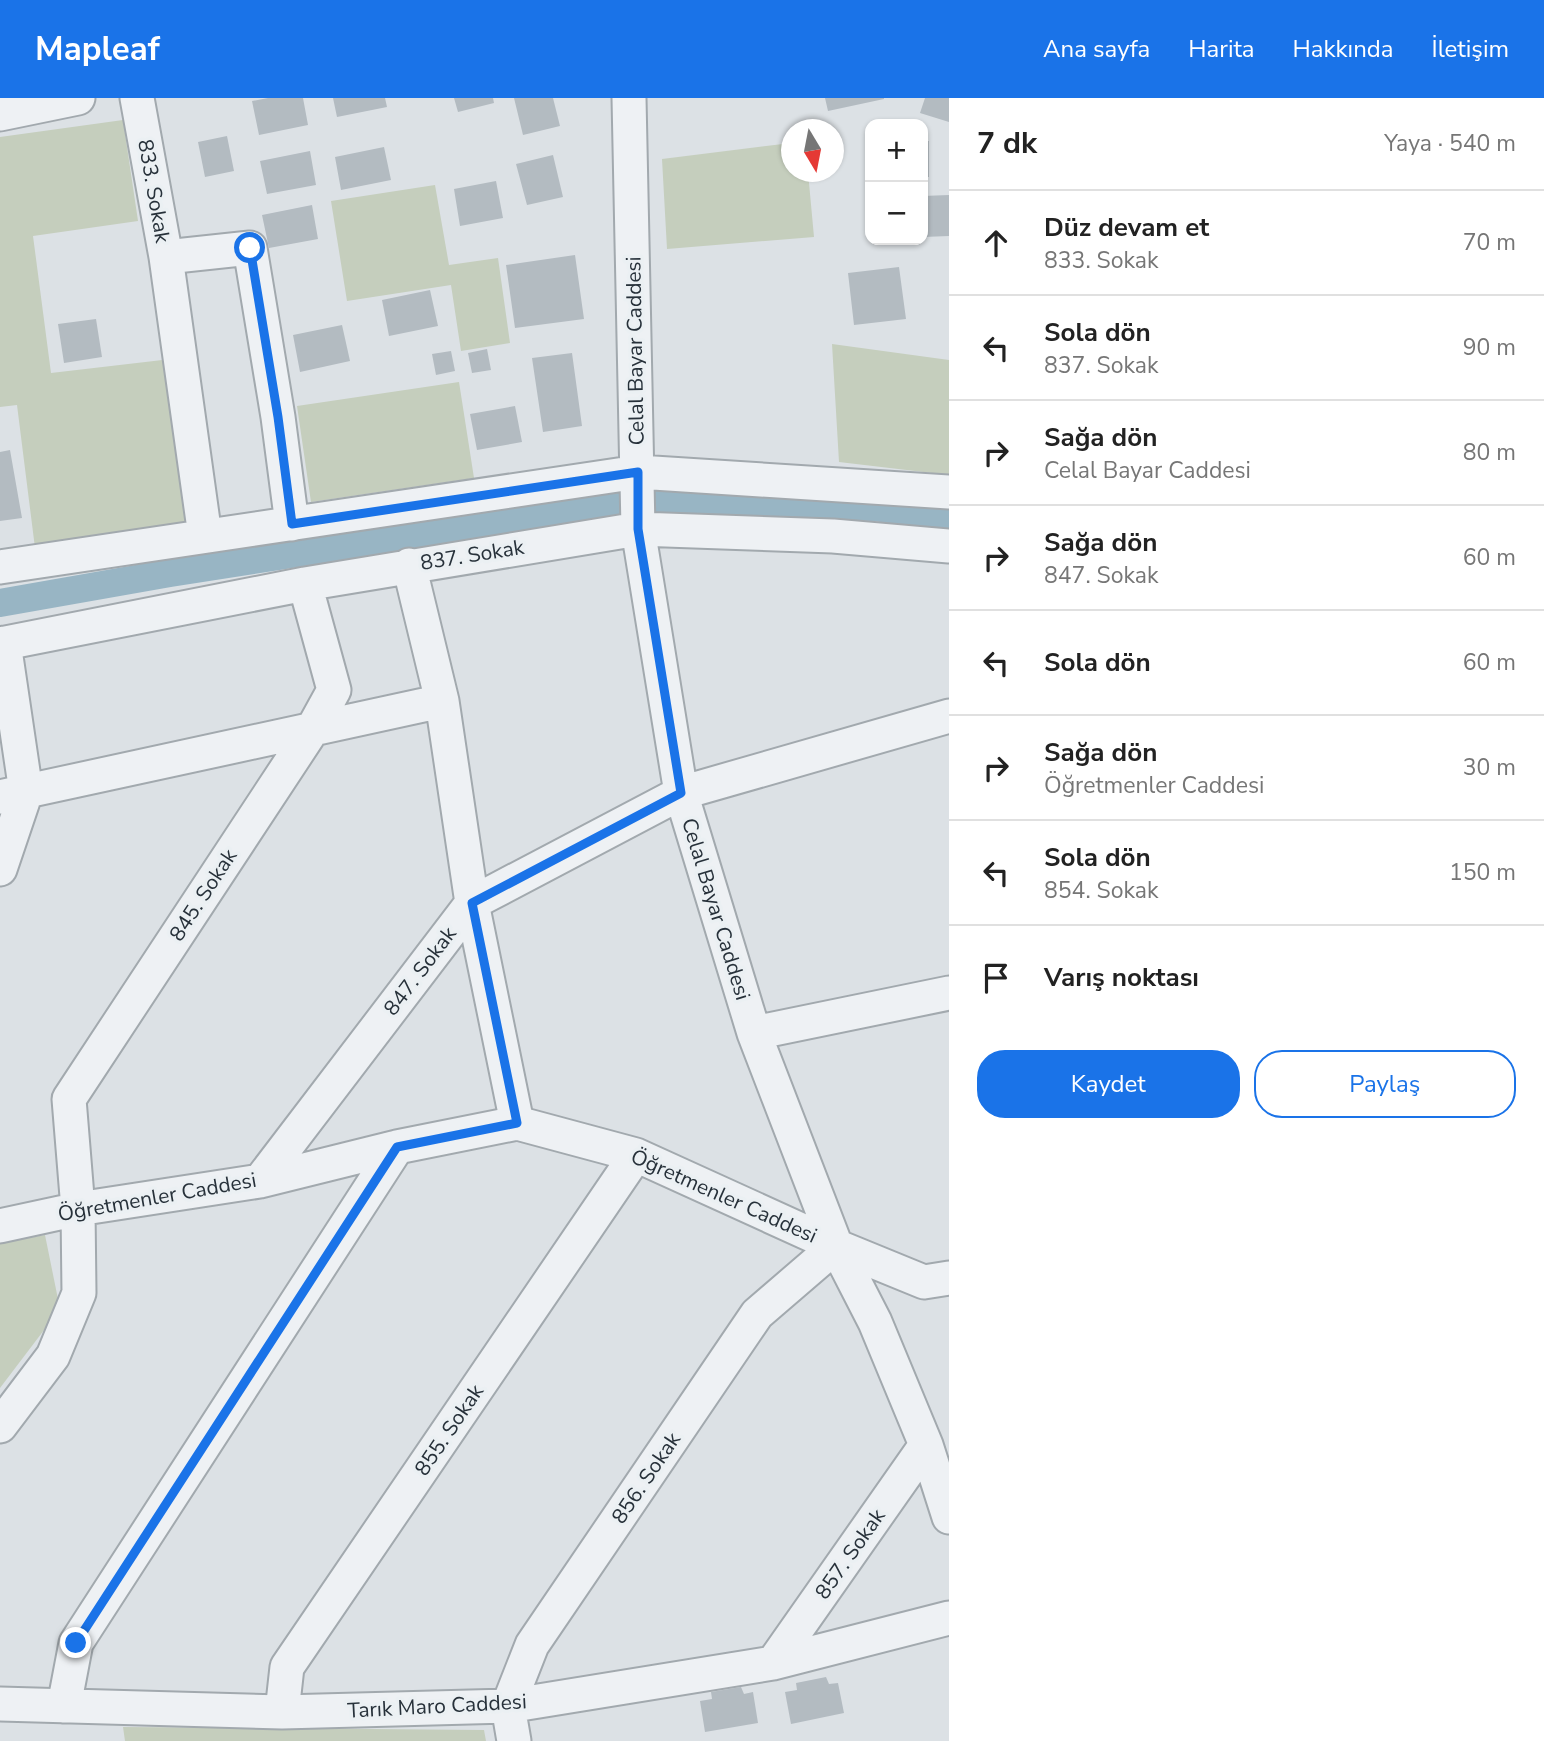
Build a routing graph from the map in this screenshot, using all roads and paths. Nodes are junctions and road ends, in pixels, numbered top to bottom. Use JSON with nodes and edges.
{"nodes":[{"id":1,"x":78,"y":98,"type":"edge"},
{"id":2,"x":137,"y":98,"type":"edge"},
{"id":3,"x":629,"y":98,"type":"edge"},
{"id":4,"x":0,"y":114,"type":"edge"},
{"id":5,"x":166,"y":257,"type":"junction"},
{"id":6,"x":638,"y":472,"type":"junction"},
{"id":7,"x":949,"y":492,"type":"edge"},
{"id":8,"x":292,"y":524,"type":"junction"},
{"id":9,"x":638,"y":529,"type":"junction"},
{"id":10,"x":205,"y":536,"type":"junction"},
{"id":11,"x":949,"y":546,"type":"edge"},
{"id":12,"x":409,"y":565,"type":"junction"},
{"id":13,"x":0,"y":567,"type":"edge"},
{"id":14,"x":304,"y":584,"type":"junction"},
{"id":15,"x":2,"y":643,"type":"edge"},
{"id":16,"x":442,"y":701,"type":"junction"},
{"id":17,"x":949,"y":716,"type":"edge"},
{"id":18,"x":312,"y":730,"type":"junction"},
{"id":19,"x":681,"y":793,"type":"junction"},
{"id":20,"x":13,"y":794,"type":"edge"},
{"id":21,"x":0,"y":869,"type":"edge"},
{"id":22,"x":472,"y":903,"type":"junction"},
{"id":23,"x":949,"y":993,"type":"edge"},
{"id":24,"x":754,"y":1032,"type":"junction"},
{"id":25,"x":517,"y":1123,"type":"junction"},
{"id":26,"x":397,"y":1147,"type":"junction"},
{"id":27,"x":636,"y":1156,"type":"junction"},
{"id":28,"x":260,"y":1181,"type":"junction"},
{"id":29,"x":78,"y":1209,"type":"junction"},
{"id":30,"x":0,"y":1226,"type":"edge"},
{"id":31,"x":836,"y":1246,"type":"junction"},
{"id":32,"x":949,"y":1278,"type":"edge"},
{"id":33,"x":0,"y":1426,"type":"edge"},
{"id":34,"x":926,"y":1445,"type":"junction"},
{"id":35,"x":949,"y":1517,"type":"edge"},
{"id":36,"x":949,"y":1618,"type":"edge"},
{"id":37,"x":773,"y":1663,"type":"junction"},
{"id":38,"x":0,"y":1704,"type":"edge"},
{"id":39,"x":64,"y":1706,"type":"junction"},
{"id":40,"x":508,"y":1706,"type":"junction"},
{"id":41,"x":282,"y":1712,"type":"junction"},
{"id":42,"x":514,"y":1741,"type":"edge"}],
"edges":[{"from":1,"to":4,"type":"street"},
{"from":2,"to":5,"type":"street","name":"833. Sokak"},
{"from":3,"to":6,"type":"street","name":"Celal Bayar Caddesi"},
{"from":5,"to":8,"type":"street","name":"833. Sokak"},
{"from":5,"to":10,"type":"street"},
{"from":6,"to":7,"type":"street"},
{"from":6,"to":8,"type":"street"},
{"from":6,"to":9,"type":"street","name":"Celal Bayar Caddesi"},
{"from":8,"to":10,"type":"street"},
{"from":9,"to":11,"type":"street","name":"837. Sokak"},
{"from":9,"to":12,"type":"street","name":"837. Sokak"},
{"from":9,"to":19,"type":"street","name":"Celal Bayar Caddesi"},
{"from":10,"to":13,"type":"street"},
{"from":12,"to":14,"type":"street","name":"837. Sokak"},
{"from":12,"to":16,"type":"street"},
{"from":14,"to":15,"type":"street","name":"837. Sokak"},
{"from":14,"to":18,"type":"street","name":"845. Sokak"},
{"from":15,"to":20,"type":"street"},
{"from":16,"to":18,"type":"street"},
{"from":16,"to":22,"type":"street"},
{"from":17,"to":19,"type":"street","name":"847. Sokak"},
{"from":18,"to":20,"type":"street"},
{"from":18,"to":29,"type":"street","name":"845. Sokak"},
{"from":19,"to":22,"type":"street","name":"847. Sokak"},
{"from":19,"to":24,"type":"street","name":"Celal Bayar Caddesi"},
{"from":20,"to":21,"type":"street"},
{"from":22,"to":25,"type":"street"},
{"from":22,"to":28,"type":"street","name":"847. Sokak"},
{"from":23,"to":24,"type":"street"},
{"from":24,"to":31,"type":"street","name":"Celal Bayar Caddesi"},
{"from":25,"to":26,"type":"street","name":"Öğretmenler Caddesi"},
{"from":25,"to":27,"type":"street","name":"Öğretmenler Caddesi"},
{"from":26,"to":28,"type":"street","name":"Öğretmenler Caddesi"},
{"from":26,"to":39,"type":"street"},
{"from":27,"to":31,"type":"street","name":"Öğretmenler Caddesi"},
{"from":27,"to":41,"type":"street","name":"855. Sokak"},
{"from":28,"to":29,"type":"street","name":"Öğretmenler Caddesi"},
{"from":29,"to":30,"type":"street","name":"Öğretmenler Caddesi"},
{"from":29,"to":33,"type":"street","name":"845. Sokak"},
{"from":31,"to":32,"type":"street","name":"Öğretmenler Caddesi"},
{"from":31,"to":34,"type":"street","name":"Celal Bayar Caddesi"},
{"from":31,"to":40,"type":"street","name":"856. Sokak"},
{"from":34,"to":35,"type":"street","name":"Celal Bayar Caddesi"},
{"from":34,"to":37,"type":"street","name":"857. Sokak"},
{"from":36,"to":37,"type":"street","name":"Tarık Maro Caddesi"},
{"from":37,"to":40,"type":"street","name":"Tarık Maro Caddesi"},
{"from":38,"to":39,"type":"street","name":"Tarık Maro Caddesi"},
{"from":39,"to":41,"type":"street","name":"Tarık Maro Caddesi"},
{"from":40,"to":41,"type":"street","name":"Tarık Maro Caddesi"},
{"from":40,"to":42,"type":"street"}]}
